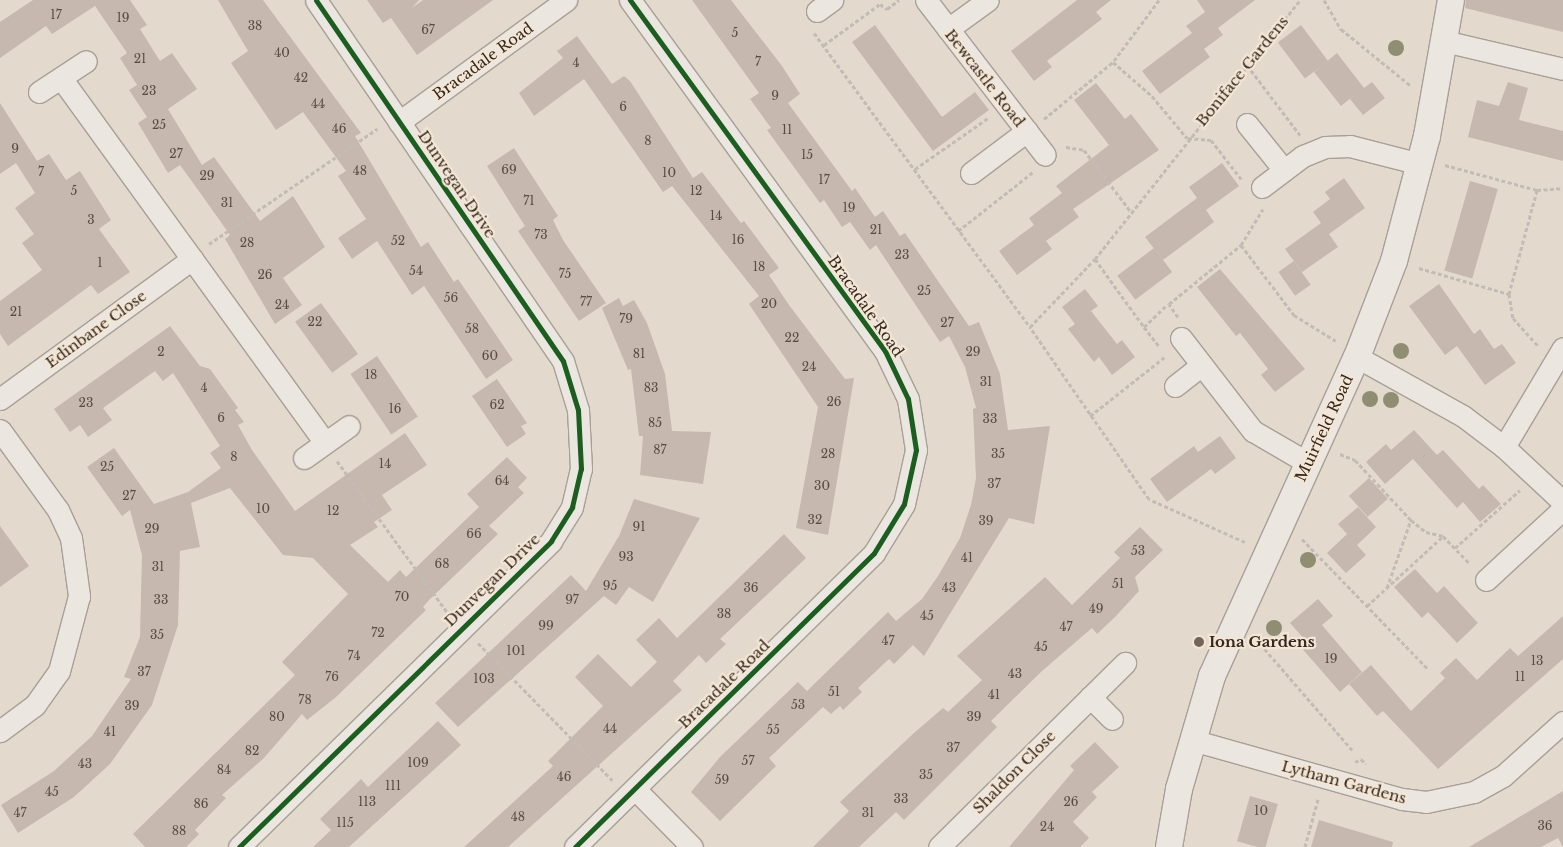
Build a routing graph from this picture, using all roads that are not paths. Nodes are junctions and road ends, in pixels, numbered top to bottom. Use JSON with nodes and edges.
{"nodes":[{"id":1,"x":316,"y":0,"type":"edge"},
{"id":2,"x":566,"y":0,"type":"edge"},
{"id":3,"x":630,"y":0,"type":"edge"},
{"id":4,"x":926,"y":0,"type":"edge"},
{"id":5,"x":988,"y":0,"type":"edge"},
{"id":6,"x":1451,"y":0,"type":"edge"},
{"id":7,"x":948,"y":29,"type":"junction"},
{"id":8,"x":1444,"y":41,"type":"junction"},
{"id":9,"x":86,"y":61,"type":"dead end"},
{"id":10,"x":1563,"y":69,"type":"edge"},
{"id":11,"x":61,"y":78,"type":"junction"},
{"id":12,"x":39,"y":92,"type":"dead end"},
{"id":13,"x":399,"y":122,"type":"junction"},
{"id":14,"x":1247,"y":124,"type":"dead end"},
{"id":15,"x":1027,"y":131,"type":"junction"},
{"id":16,"x":1049,"y":157,"type":"road end"},
{"id":17,"x":1421,"y":161,"type":"junction"},
{"id":18,"x":1284,"y":170,"type":"junction"},
{"id":19,"x":971,"y":173,"type":"dead end"},
{"id":20,"x":1255,"y":191,"type":"road end"},
{"id":21,"x":192,"y":260,"type":"junction"},
{"id":22,"x":1178,"y":334,"type":"road end"},
{"id":23,"x":1559,"y":354,"type":"edge"},
{"id":24,"x":1357,"y":357,"type":"junction"},
{"id":25,"x":1202,"y":365,"type":"junction"},
{"id":26,"x":1175,"y":386,"type":"dead end"},
{"id":27,"x":0,"y":400,"type":"edge"},
{"id":28,"x":349,"y":426,"type":"dead end"},
{"id":29,"x":0,"y":430,"type":"edge"},
{"id":30,"x":325,"y":443,"type":"junction"},
{"id":31,"x":1504,"y":446,"type":"junction"},
{"id":32,"x":1312,"y":453,"type":"junction"},
{"id":33,"x":304,"y":458,"type":"dead end"},
{"id":34,"x":1563,"y":502,"type":"edge"},
{"id":35,"x":1563,"y":509,"type":"edge"},
{"id":36,"x":1486,"y":580,"type":"road end"},
{"id":37,"x":1125,"y":663,"type":"dead end"},
{"id":38,"x":1090,"y":697,"type":"junction"},
{"id":39,"x":1112,"y":719,"type":"dead end"},
{"id":40,"x":1563,"y":722,"type":"edge"},
{"id":41,"x":0,"y":731,"type":"edge"},
{"id":42,"x":1192,"y":740,"type":"junction"},
{"id":43,"x":634,"y":789,"type":"junction"},
{"id":44,"x":239,"y":847,"type":"edge"},
{"id":45,"x":575,"y":847,"type":"edge"},
{"id":46,"x":692,"y":847,"type":"edge"},
{"id":47,"x":939,"y":847,"type":"edge"},
{"id":48,"x":1169,"y":847,"type":"edge"}],
"edges":[{"from":1,"to":13,"type":"street","name":"Dunvegan Drive"},
{"from":2,"to":13,"type":"street","name":"Bracadale Road"},
{"from":3,"to":43,"type":"street","name":"Bracadale Road"},
{"from":4,"to":7,"type":"street","name":"Bewcastle Road"},
{"from":5,"to":7,"type":"street"},
{"from":6,"to":8,"type":"street","name":"Muirfield Road"},
{"from":7,"to":15,"type":"street","name":"Bewcastle Road"},
{"from":8,"to":10,"type":"street"},
{"from":8,"to":17,"type":"street","name":"Muirfield Road"},
{"from":9,"to":11,"type":"street"},
{"from":11,"to":12,"type":"street"},
{"from":11,"to":21,"type":"street"},
{"from":13,"to":44,"type":"street","name":"Dunvegan Drive"},
{"from":14,"to":18,"type":"street"},
{"from":15,"to":16,"type":"street","name":"Bewcastle Road"},
{"from":15,"to":19,"type":"street"},
{"from":17,"to":18,"type":"street"},
{"from":17,"to":24,"type":"street","name":"Muirfield Road"},
{"from":18,"to":20,"type":"street"},
{"from":21,"to":27,"type":"street","name":"Edinbane Close"},
{"from":21,"to":30,"type":"street"},
{"from":22,"to":25,"type":"street"},
{"from":23,"to":31,"type":"street"},
{"from":24,"to":31,"type":"street"},
{"from":24,"to":32,"type":"street","name":"Muirfield Road"},
{"from":25,"to":26,"type":"street"},
{"from":25,"to":32,"type":"street"},
{"from":28,"to":30,"type":"street"},
{"from":29,"to":41,"type":"street"},
{"from":30,"to":33,"type":"street"},
{"from":31,"to":34,"type":"street"},
{"from":32,"to":42,"type":"street","name":"Muirfield Road"},
{"from":35,"to":36,"type":"street"},
{"from":37,"to":38,"type":"street","name":"Shaldon Close"},
{"from":38,"to":39,"type":"street"},
{"from":38,"to":47,"type":"street","name":"Shaldon Close"},
{"from":40,"to":42,"type":"street","name":"Lytham Gardens"},
{"from":42,"to":48,"type":"street","name":"Muirfield Road"},
{"from":43,"to":45,"type":"street","name":"Bracadale Road"},
{"from":43,"to":46,"type":"street"}]}
